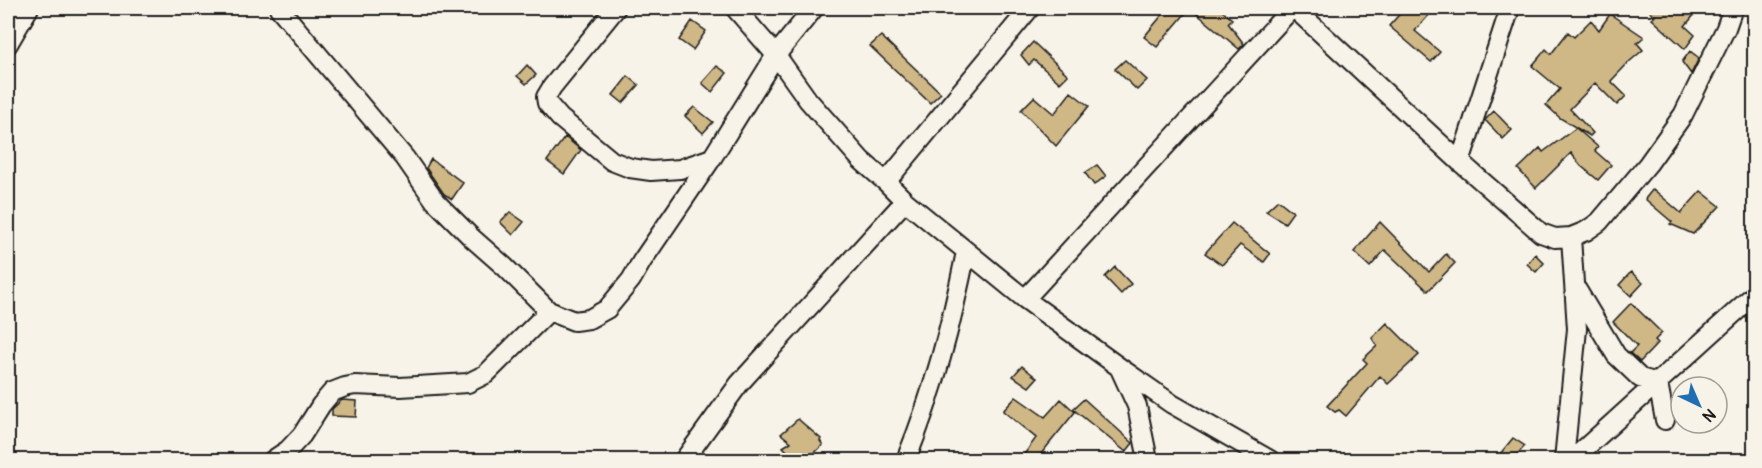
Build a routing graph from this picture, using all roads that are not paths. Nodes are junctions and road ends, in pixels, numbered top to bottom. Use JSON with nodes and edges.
{"nodes":[{"id":1,"x":29,"y":8,"type":"edge"},
{"id":2,"x":279,"y":8,"type":"edge"},
{"id":3,"x":616,"y":8,"type":"edge"},
{"id":4,"x":735,"y":8,"type":"edge"},
{"id":5,"x":814,"y":8,"type":"edge"},
{"id":6,"x":1030,"y":8,"type":"edge"},
{"id":7,"x":1293,"y":8,"type":"edge"},
{"id":8,"x":1510,"y":8,"type":"edge"},
{"id":9,"x":1733,"y":8,"type":"edge"},
{"id":10,"x":8,"y":44,"type":"edge"},
{"id":11,"x":776,"y":55,"type":"junction"},
{"id":12,"x":712,"y":158,"type":"junction"},
{"id":13,"x":1460,"y":162,"type":"junction"},
{"id":14,"x":886,"y":182,"type":"junction"},
{"id":15,"x":905,"y":201,"type":"junction"},
{"id":16,"x":1571,"y":237,"type":"junction"},
{"id":17,"x":966,"y":252,"type":"junction"},
{"id":18,"x":1574,"y":283,"type":"junction"},
{"id":19,"x":1755,"y":295,"type":"edge"},
{"id":20,"x":1025,"y":299,"type":"junction"},
{"id":21,"x":549,"y":310,"type":"junction"},
{"id":22,"x":1119,"y":368,"type":"junction"},
{"id":23,"x":1658,"y":383,"type":"junction"},
{"id":24,"x":1665,"y":420,"type":"dead end"},
{"id":25,"x":273,"y":460,"type":"edge"},
{"id":26,"x":684,"y":460,"type":"edge"},
{"id":27,"x":906,"y":460,"type":"edge"},
{"id":28,"x":1148,"y":460,"type":"edge"},
{"id":29,"x":1270,"y":460,"type":"edge"},
{"id":30,"x":1564,"y":460,"type":"edge"},
{"id":31,"x":1572,"y":460,"type":"edge"}],
"edges":[{"from":1,"to":10,"type":"street"},
{"from":2,"to":21,"type":"street"},
{"from":3,"to":12,"type":"street"},
{"from":4,"to":11,"type":"street"},
{"from":5,"to":11,"type":"street"},
{"from":6,"to":14,"type":"street"},
{"from":7,"to":13,"type":"street"},
{"from":7,"to":20,"type":"street"},
{"from":8,"to":13,"type":"street"},
{"from":9,"to":16,"type":"street"},
{"from":11,"to":12,"type":"street"},
{"from":11,"to":14,"type":"street"},
{"from":12,"to":21,"type":"street"},
{"from":13,"to":16,"type":"street"},
{"from":14,"to":15,"type":"street"},
{"from":15,"to":17,"type":"street"},
{"from":15,"to":26,"type":"street"},
{"from":16,"to":18,"type":"street"},
{"from":17,"to":20,"type":"street"},
{"from":17,"to":27,"type":"street"},
{"from":18,"to":23,"type":"street"},
{"from":18,"to":30,"type":"street"},
{"from":19,"to":23,"type":"street"},
{"from":20,"to":22,"type":"street"},
{"from":21,"to":25,"type":"street"},
{"from":22,"to":28,"type":"street"},
{"from":22,"to":29,"type":"street"},
{"from":23,"to":24,"type":"street"},
{"from":23,"to":31,"type":"street"}]}
